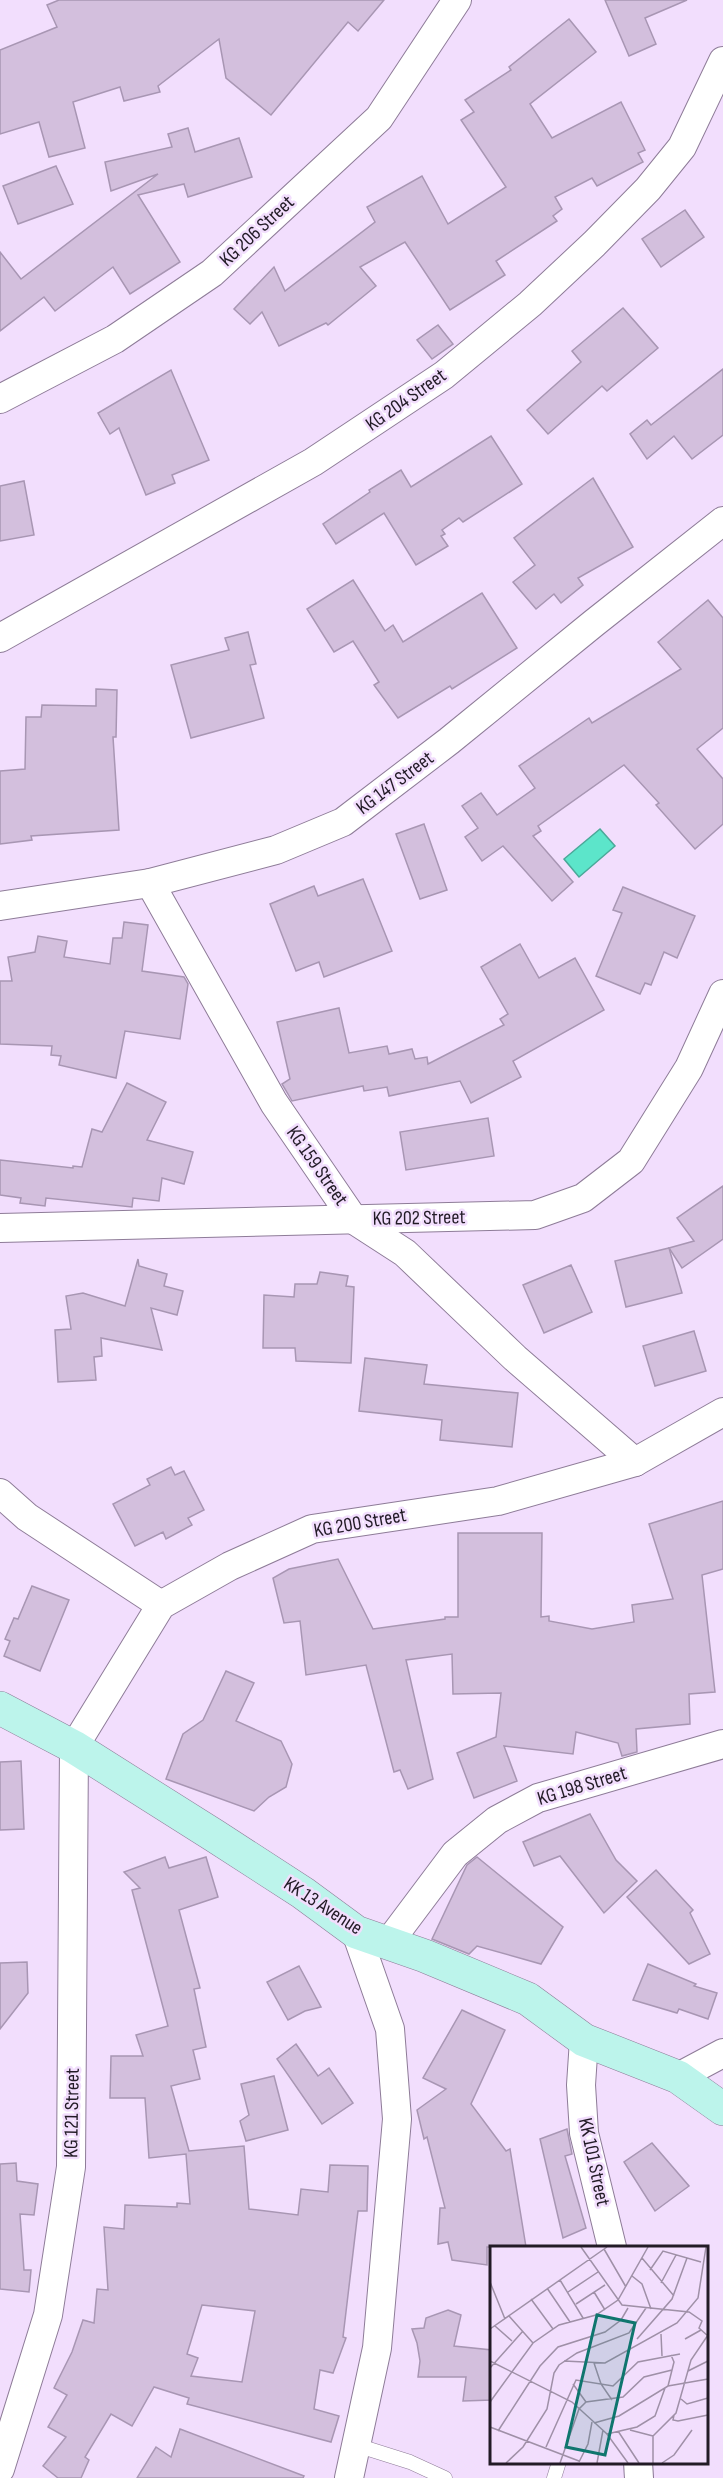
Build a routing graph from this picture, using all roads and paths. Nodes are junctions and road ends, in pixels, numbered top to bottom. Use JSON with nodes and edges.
{"nodes":[{"id":1,"x":457,"y":0,"type":"edge"},
{"id":2,"x":723,"y":61,"type":"edge"},
{"id":3,"x":0,"y":399,"type":"edge"},
{"id":4,"x":723,"y":521,"type":"edge"},
{"id":5,"x":0,"y":638,"type":"edge"},
{"id":6,"x":150,"y":883,"type":"junction"},
{"id":7,"x":0,"y":906,"type":"edge"},
{"id":8,"x":723,"y":994,"type":"edge"},
{"id":9,"x":354,"y":1220,"type":"junction"},
{"id":10,"x":0,"y":1228,"type":"edge"},
{"id":11,"x":723,"y":1412,"type":"edge"},
{"id":12,"x":635,"y":1462,"type":"junction"},
{"id":13,"x":0,"y":1493,"type":"edge"},
{"id":14,"x":161,"y":1605,"type":"junction"},
{"id":15,"x":0,"y":1708,"type":"edge"},
{"id":16,"x":723,"y":1744,"type":"edge"},
{"id":17,"x":74,"y":1747,"type":"junction"},
{"id":18,"x":356,"y":1932,"type":"junction"},
{"id":19,"x":390,"y":1942,"type":"junction"},
{"id":20,"x":584,"y":2040,"type":"junction"},
{"id":21,"x":723,"y":2053,"type":"edge"},
{"id":22,"x":678,"y":2077,"type":"junction"},
{"id":23,"x":723,"y":2109,"type":"edge"},
{"id":24,"x":612,"y":2246,"type":"edge"},
{"id":25,"x":356,"y":2445,"type":"junction"},
{"id":26,"x":559,"y":2463,"type":"edge"},
{"id":27,"x":638,"y":2463,"type":"edge"},
{"id":28,"x":0,"y":2469,"type":"edge"},
{"id":29,"x":349,"y":2478,"type":"edge"},
{"id":30,"x":445,"y":2478,"type":"edge"},
{"id":31,"x":554,"y":2478,"type":"edge"},
{"id":32,"x":639,"y":2478,"type":"edge"}],
"edges":[{"from":1,"to":3,"type":"street","name":"KG 206 Street"},
{"from":2,"to":5,"type":"street","name":"KG 204 Street"},
{"from":4,"to":6,"type":"street","name":"KG 147 Street"},
{"from":6,"to":7,"type":"street","name":"KG 147 Street"},
{"from":6,"to":9,"type":"street","name":"KG 159 Street"},
{"from":8,"to":9,"type":"street","name":"KG 202 Street"},
{"from":9,"to":10,"type":"street","name":"KG 202 Street"},
{"from":9,"to":12,"type":"street","name":"KG 159 Street"},
{"from":11,"to":12,"type":"street","name":"KG 200 Street"},
{"from":12,"to":14,"type":"street","name":"KG 200 Street"},
{"from":13,"to":14,"type":"street"},
{"from":14,"to":17,"type":"street","name":"KG 200 Street"},
{"from":15,"to":17,"type":"main road","name":"KK 13 Avenue"},
{"from":16,"to":19,"type":"street","name":"KG 198 Street"},
{"from":17,"to":18,"type":"main road","name":"KK 13 Avenue"},
{"from":17,"to":28,"type":"street","name":"KG 121 Street"},
{"from":18,"to":19,"type":"main road","name":"KK 13 Avenue"},
{"from":18,"to":25,"type":"street"},
{"from":19,"to":20,"type":"main road","name":"KK 13 Avenue"},
{"from":20,"to":22,"type":"main road","name":"KK 13 Avenue"},
{"from":20,"to":24,"type":"street","name":"KK 101 Street"},
{"from":21,"to":22,"type":"street"},
{"from":22,"to":23,"type":"main road","name":"KK 13 Avenue"},
{"from":25,"to":29,"type":"street"},
{"from":25,"to":30,"type":"lane"},
{"from":26,"to":31,"type":"lane"},
{"from":27,"to":32,"type":"street"}]}
